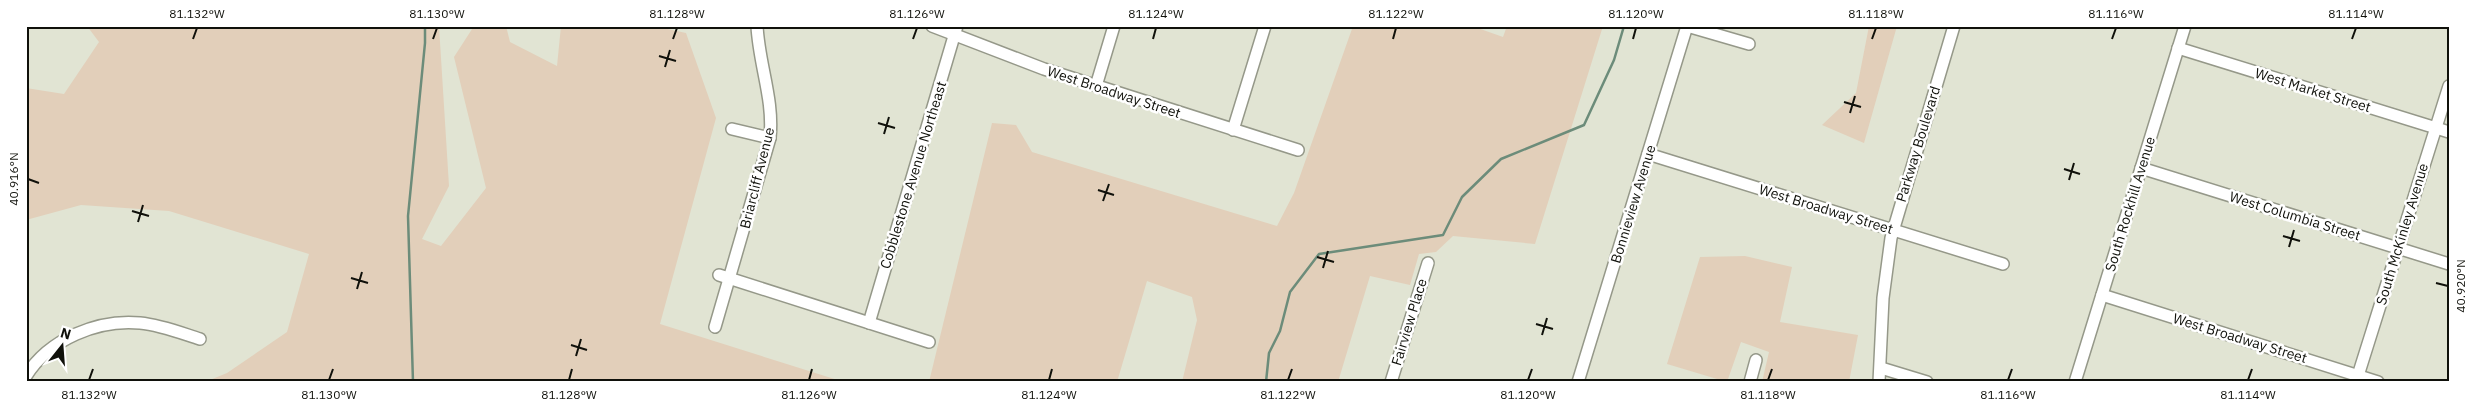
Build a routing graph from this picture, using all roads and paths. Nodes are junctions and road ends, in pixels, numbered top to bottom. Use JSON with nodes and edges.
{"nodes":[{"id":1,"x":757,"y":26,"type":"edge"},
{"id":2,"x":932,"y":26,"type":"edge"},
{"id":3,"x":1114,"y":26,"type":"edge"},
{"id":4,"x":1265,"y":26,"type":"edge"},
{"id":5,"x":1687,"y":26,"type":"edge"},
{"id":6,"x":1954,"y":26,"type":"edge"},
{"id":7,"x":2185,"y":26,"type":"edge"},
{"id":8,"x":956,"y":31,"type":"edge"},
{"id":9,"x":1749,"y":44,"type":"dead end"},
{"id":10,"x":2178,"y":48,"type":"junction"},
{"id":11,"x":1096,"y":86,"type":"junction"},
{"id":12,"x":2449,"y":86,"type":"edge"},
{"id":13,"x":2435,"y":128,"type":"junction"},
{"id":14,"x":732,"y":129,"type":"dead end"},
{"id":15,"x":1233,"y":130,"type":"junction"},
{"id":16,"x":2449,"y":132,"type":"edge"},
{"id":17,"x":770,"y":138,"type":"junction"},
{"id":18,"x":1298,"y":150,"type":"dead end"},
{"id":19,"x":1648,"y":154,"type":"junction"},
{"id":20,"x":2141,"y":168,"type":"junction"},
{"id":21,"x":1894,"y":230,"type":"junction"},
{"id":22,"x":2398,"y":249,"type":"junction"},
{"id":23,"x":1428,"y":262,"type":"dead end"},
{"id":24,"x":2003,"y":264,"type":"dead end"},
{"id":25,"x":2449,"y":264,"type":"edge"},
{"id":26,"x":724,"y":277,"type":"junction"},
{"id":27,"x":2102,"y":295,"type":"junction"},
{"id":28,"x":869,"y":323,"type":"junction"},
{"id":29,"x":715,"y":327,"type":"dead end"},
{"id":30,"x":200,"y":339,"type":"dead end"},
{"id":31,"x":929,"y":342,"type":"dead end"},
{"id":32,"x":1756,"y":360,"type":"dead end"},
{"id":33,"x":1881,"y":368,"type":"junction"},
{"id":34,"x":26,"y":376,"type":"edge"},
{"id":35,"x":2357,"y":379,"type":"edge"},
{"id":36,"x":1391,"y":382,"type":"edge"},
{"id":37,"x":1578,"y":382,"type":"edge"},
{"id":38,"x":1750,"y":382,"type":"edge"},
{"id":39,"x":1879,"y":382,"type":"edge"},
{"id":40,"x":1927,"y":382,"type":"edge"},
{"id":41,"x":2075,"y":382,"type":"edge"},
{"id":42,"x":2378,"y":382,"type":"edge"}],
"edges":[{"from":1,"to":17,"type":"street","name":"Briarcliff Avenue"},
{"from":2,"to":8,"type":"street","name":"West Broadway Street"},
{"from":3,"to":11,"type":"street"},
{"from":4,"to":15,"type":"street"},
{"from":5,"to":9,"type":"street"},
{"from":5,"to":19,"type":"street","name":"Bonnieview Avenue"},
{"from":6,"to":21,"type":"street","name":"Parkway Boulevard"},
{"from":7,"to":10,"type":"street","name":"South Rockhill Avenue"},
{"from":8,"to":11,"type":"street","name":"West Broadway Street"},
{"from":8,"to":28,"type":"street","name":"Cobblestone Avenue Northeast"},
{"from":10,"to":13,"type":"street","name":"West Market Street"},
{"from":10,"to":20,"type":"street","name":"South Rockhill Avenue"},
{"from":11,"to":15,"type":"street","name":"West Broadway Street"},
{"from":12,"to":13,"type":"street","name":"South McKinley Avenue"},
{"from":13,"to":16,"type":"street","name":"West Market Street"},
{"from":13,"to":22,"type":"street","name":"South McKinley Avenue"},
{"from":14,"to":17,"type":"street"},
{"from":15,"to":18,"type":"street","name":"West Broadway Street"},
{"from":17,"to":26,"type":"street","name":"Briarcliff Avenue"},
{"from":19,"to":21,"type":"street","name":"West Broadway Street"},
{"from":19,"to":37,"type":"street","name":"Bonnieview Avenue"},
{"from":20,"to":22,"type":"street","name":"West Columbia Street"},
{"from":20,"to":27,"type":"street","name":"South Rockhill Avenue"},
{"from":21,"to":24,"type":"street","name":"West Broadway Street"},
{"from":21,"to":33,"type":"street","name":"Parkway Boulevard"},
{"from":22,"to":25,"type":"street","name":"West Columbia Street"},
{"from":22,"to":35,"type":"street","name":"South McKinley Avenue"},
{"from":23,"to":36,"type":"street","name":"Fairview Place"},
{"from":26,"to":28,"type":"street"},
{"from":26,"to":29,"type":"street","name":"Briarcliff Avenue"},
{"from":27,"to":35,"type":"street","name":"West Broadway Street"},
{"from":27,"to":41,"type":"street","name":"South Rockhill Avenue"},
{"from":28,"to":31,"type":"street"},
{"from":30,"to":34,"type":"street"},
{"from":32,"to":38,"type":"street"},
{"from":33,"to":39,"type":"street","name":"Parkway Boulevard"},
{"from":33,"to":40,"type":"street"},
{"from":35,"to":42,"type":"street","name":"West Broadway Street"}]}
